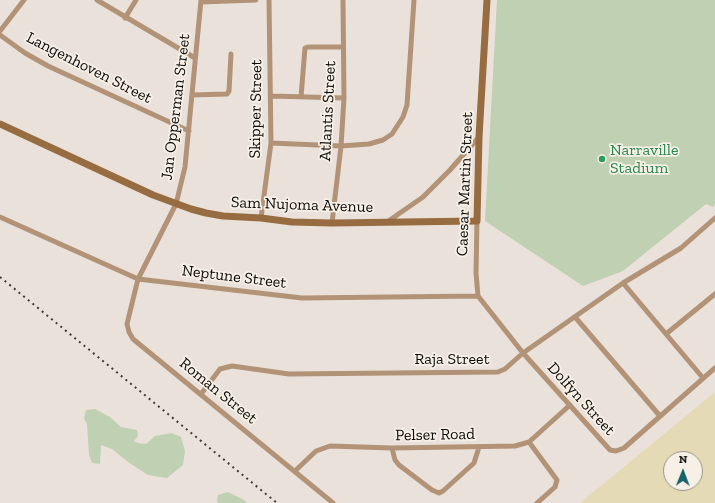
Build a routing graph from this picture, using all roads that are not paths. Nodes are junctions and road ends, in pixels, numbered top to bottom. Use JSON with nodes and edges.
{"nodes":[{"id":1,"x":24,"y":0,"type":"edge"},
{"id":2,"x":97,"y":0,"type":"edge"},
{"id":3,"x":136,"y":0,"type":"edge"},
{"id":4,"x":256,"y":0,"type":"edge"},
{"id":5,"x":269,"y":0,"type":"edge"},
{"id":6,"x":343,"y":0,"type":"edge"},
{"id":7,"x":414,"y":0,"type":"edge"},
{"id":8,"x":487,"y":0,"type":"edge"},
{"id":9,"x":201,"y":1,"type":"edge"},
{"id":10,"x":125,"y":18,"type":"junction"},
{"id":11,"x":0,"y":31,"type":"edge"},
{"id":12,"x":0,"y":35,"type":"edge"},
{"id":13,"x":343,"y":47,"type":"junction"},
{"id":14,"x":231,"y":54,"type":"dead end"},
{"id":15,"x":195,"y":58,"type":"junction"},
{"id":16,"x":192,"y":96,"type":"junction"},
{"id":17,"x":271,"y":96,"type":"junction"},
{"id":18,"x":301,"y":97,"type":"junction"},
{"id":19,"x":344,"y":98,"type":"junction"},
{"id":20,"x":0,"y":124,"type":"edge"},
{"id":21,"x":189,"y":131,"type":"junction"},
{"id":22,"x":479,"y":137,"type":"junction"},
{"id":23,"x":271,"y":143,"type":"junction"},
{"id":24,"x":341,"y":146,"type":"junction"},
{"id":25,"x":176,"y":204,"type":"junction"},
{"id":26,"x":0,"y":217,"type":"edge"},
{"id":27,"x":261,"y":218,"type":"junction"},
{"id":28,"x":715,"y":218,"type":"edge"},
{"id":29,"x":477,"y":221,"type":"junction"},
{"id":30,"x":387,"y":222,"type":"junction"},
{"id":31,"x":332,"y":223,"type":"junction"},
{"id":32,"x":138,"y":279,"type":"junction"},
{"id":33,"x":623,"y":283,"type":"junction"},
{"id":34,"x":715,"y":294,"type":"edge"},
{"id":35,"x":478,"y":296,"type":"junction"},
{"id":36,"x":575,"y":317,"type":"junction"},
{"id":37,"x":666,"y":334,"type":"junction"},
{"id":38,"x":523,"y":353,"type":"junction"},
{"id":39,"x":715,"y":368,"type":"edge"},
{"id":40,"x":703,"y":378,"type":"junction"},
{"id":41,"x":201,"y":394,"type":"junction"},
{"id":42,"x":570,"y":405,"type":"junction"},
{"id":43,"x":660,"y":416,"type":"junction"},
{"id":44,"x":529,"y":442,"type":"junction"},
{"id":45,"x":479,"y":447,"type":"junction"},
{"id":46,"x":392,"y":448,"type":"junction"},
{"id":47,"x":295,"y":471,"type":"junction"},
{"id":48,"x":333,"y":503,"type":"edge"},
{"id":49,"x":537,"y":503,"type":"edge"}],
"edges":[{"from":1,"to":11,"type":"street"},
{"from":2,"to":10,"type":"street"},
{"from":3,"to":10,"type":"street"},
{"from":4,"to":9,"type":"street"},
{"from":5,"to":17,"type":"street","name":"Skipper Street"},
{"from":6,"to":13,"type":"street","name":"Atlantis Street"},
{"from":7,"to":24,"type":"street"},
{"from":8,"to":22,"type":"street","name":"Caesar Martin Street"},
{"from":9,"to":15,"type":"street","name":"Jan Opperman Street"},
{"from":10,"to":15,"type":"street"},
{"from":12,"to":21,"type":"street","name":"Langenhoven Street"},
{"from":13,"to":18,"type":"street"},
{"from":13,"to":19,"type":"street","name":"Atlantis Street"},
{"from":14,"to":16,"type":"street"},
{"from":15,"to":16,"type":"street","name":"Jan Opperman Street"},
{"from":16,"to":21,"type":"street","name":"Jan Opperman Street"},
{"from":17,"to":18,"type":"street"},
{"from":17,"to":23,"type":"street","name":"Skipper Street"},
{"from":18,"to":19,"type":"street"},
{"from":19,"to":24,"type":"street","name":"Atlantis Street"},
{"from":20,"to":25,"type":"street","name":"Sam Nujoma Avenue"},
{"from":21,"to":25,"type":"street","name":"Jan Opperman Street"},
{"from":22,"to":29,"type":"street","name":"Caesar Martin Street"},
{"from":22,"to":30,"type":"street"},
{"from":23,"to":24,"type":"street"},
{"from":23,"to":27,"type":"street","name":"Skipper Street"},
{"from":24,"to":31,"type":"street","name":"Atlantis Street"},
{"from":25,"to":27,"type":"street","name":"Sam Nujoma Avenue"},
{"from":25,"to":32,"type":"street","name":"Jan Opperman Street"},
{"from":26,"to":32,"type":"street","name":"Neptune Street"},
{"from":27,"to":31,"type":"street","name":"Sam Nujoma Avenue"},
{"from":28,"to":33,"type":"street","name":"Raja Street"},
{"from":29,"to":30,"type":"street","name":"Sam Nujoma Avenue"},
{"from":29,"to":35,"type":"street","name":"Caesar Martin Street"},
{"from":30,"to":31,"type":"street","name":"Sam Nujoma Avenue"},
{"from":32,"to":35,"type":"street","name":"Neptune Street"},
{"from":32,"to":41,"type":"street","name":"Roman Street"},
{"from":33,"to":36,"type":"street","name":"Raja Street"},
{"from":33,"to":37,"type":"street"},
{"from":34,"to":37,"type":"street"},
{"from":35,"to":38,"type":"street"},
{"from":36,"to":38,"type":"street","name":"Raja Street"},
{"from":36,"to":43,"type":"street"},
{"from":37,"to":40,"type":"street"},
{"from":38,"to":41,"type":"street","name":"Raja Street"},
{"from":38,"to":42,"type":"street","name":"Dolfyn Street"},
{"from":39,"to":40,"type":"street","name":"Dolfyn Street"},
{"from":40,"to":43,"type":"street","name":"Dolfyn Street"},
{"from":41,"to":47,"type":"street","name":"Roman Street"},
{"from":42,"to":43,"type":"street","name":"Dolfyn Street"},
{"from":42,"to":44,"type":"street"},
{"from":44,"to":45,"type":"street","name":"Pelser Road"},
{"from":44,"to":49,"type":"street"},
{"from":45,"to":46,"type":"street","name":"Pelser Road"},
{"from":45,"to":46,"type":"street"},
{"from":46,"to":47,"type":"street","name":"Pelser Road"},
{"from":47,"to":48,"type":"street","name":"Roman Street"}]}
